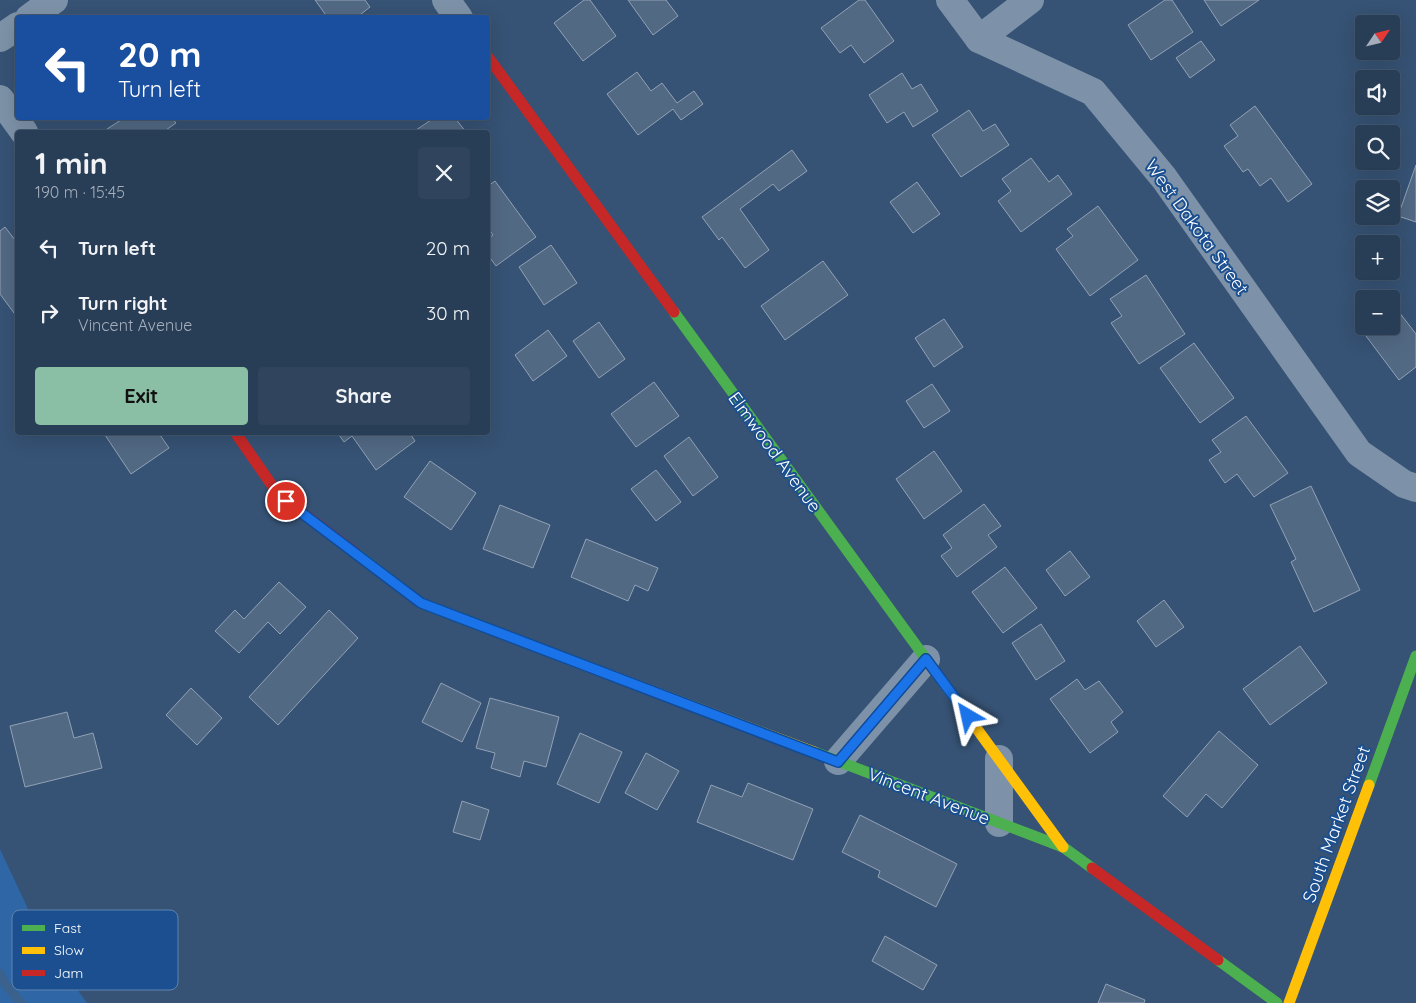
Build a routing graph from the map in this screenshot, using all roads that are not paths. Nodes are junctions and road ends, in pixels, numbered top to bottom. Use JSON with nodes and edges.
{"nodes":[{"id":1,"x":54,"y":0,"type":"edge"},
{"id":2,"x":446,"y":0,"type":"edge"},
{"id":3,"x":950,"y":0,"type":"edge"},
{"id":4,"x":1030,"y":0,"type":"edge"},
{"id":5,"x":33,"y":15,"type":"edge"},
{"id":6,"x":457,"y":15,"type":"edge"},
{"id":7,"x":15,"y":28,"type":"edge"},
{"id":8,"x":0,"y":38,"type":"edge"},
{"id":9,"x":979,"y":39,"type":"junction"},
{"id":10,"x":490,"y":60,"type":"edge"},
{"id":11,"x":0,"y":99,"type":"edge"},
{"id":12,"x":15,"y":120,"type":"edge"},
{"id":13,"x":237,"y":435,"type":"edge"},
{"id":14,"x":1416,"y":488,"type":"edge"},
{"id":15,"x":1416,"y":656,"type":"edge"},
{"id":16,"x":926,"y":659,"type":"junction"},
{"id":17,"x":999,"y":759,"type":"junction"},
{"id":18,"x":838,"y":762,"type":"junction"},
{"id":19,"x":999,"y":823,"type":"junction"},
{"id":20,"x":1063,"y":847,"type":"junction"},
{"id":21,"x":1277,"y":1003,"type":"edge"},
{"id":22,"x":1290,"y":1003,"type":"edge"}],
"edges":[{"from":1,"to":5,"type":"street"},
{"from":2,"to":6,"type":"street"},
{"from":3,"to":9,"type":"street","name":"West Dakota Street"},
{"from":4,"to":9,"type":"street"},
{"from":7,"to":8,"type":"street"},
{"from":9,"to":14,"type":"street","name":"West Dakota Street"},
{"from":10,"to":16,"type":"street","name":"Elmwood Avenue"},
{"from":11,"to":12,"type":"street"},
{"from":13,"to":18,"type":"street","name":"Vincent Avenue"},
{"from":15,"to":22,"type":"street","name":"South Market Street"},
{"from":16,"to":17,"type":"street","name":"Elmwood Avenue"},
{"from":16,"to":18,"type":"street"},
{"from":17,"to":19,"type":"street"},
{"from":17,"to":20,"type":"street","name":"Elmwood Avenue"},
{"from":18,"to":19,"type":"street","name":"Vincent Avenue"},
{"from":19,"to":20,"type":"street","name":"Vincent Avenue"},
{"from":20,"to":21,"type":"street","name":"Vincent Avenue"}]}
